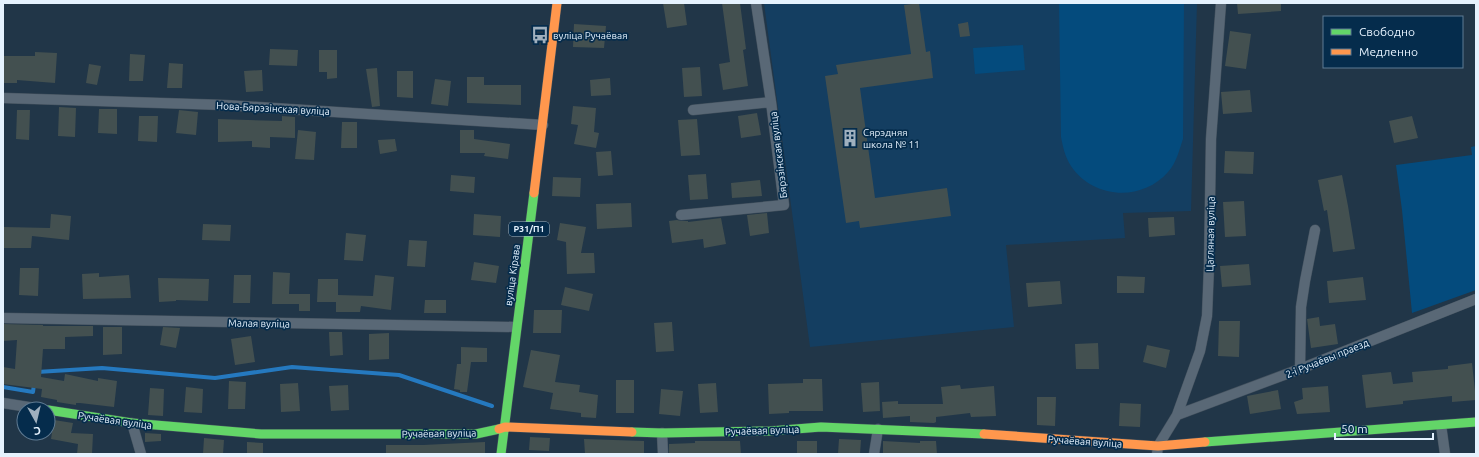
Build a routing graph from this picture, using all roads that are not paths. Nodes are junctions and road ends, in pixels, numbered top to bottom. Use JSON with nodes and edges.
{"nodes":[{"id":1,"x":557,"y":3,"type":"edge"},
{"id":2,"x":756,"y":3,"type":"edge"},
{"id":3,"x":1221,"y":3,"type":"edge"},
{"id":4,"x":3,"y":98,"type":"edge"},
{"id":5,"x":771,"y":102,"type":"junction"},
{"id":6,"x":692,"y":110,"type":"dead end"},
{"id":7,"x":543,"y":125,"type":"junction"},
{"id":8,"x":681,"y":215,"type":"dead end"},
{"id":9,"x":1316,"y":230,"type":"dead end"},
{"id":10,"x":1476,"y":299,"type":"edge"},
{"id":11,"x":3,"y":318,"type":"edge"},
{"id":12,"x":516,"y":327,"type":"junction"},
{"id":13,"x":1300,"y":369,"type":"junction"},
{"id":14,"x":3,"y":403,"type":"edge"},
{"id":15,"x":16,"y":405,"type":"edge"},
{"id":16,"x":56,"y":411,"type":"edge"},
{"id":17,"x":1177,"y":415,"type":"junction"},
{"id":18,"x":1476,"y":422,"type":"edge"},
{"id":19,"x":132,"y":423,"type":"junction"},
{"id":20,"x":1441,"y":424,"type":"junction"},
{"id":21,"x":505,"y":426,"type":"junction"},
{"id":22,"x":878,"y":429,"type":"junction"},
{"id":23,"x":662,"y":433,"type":"junction"},
{"id":24,"x":1157,"y":450,"type":"edge"},
{"id":25,"x":142,"y":454,"type":"edge"},
{"id":26,"x":501,"y":454,"type":"edge"},
{"id":27,"x":663,"y":454,"type":"edge"},
{"id":28,"x":874,"y":454,"type":"edge"},
{"id":29,"x":1445,"y":454,"type":"edge"}],
"edges":[{"from":1,"to":7,"type":"street","name":"вуліца Кірава","number":"Р31/П1"},
{"from":2,"to":5,"type":"street","name":"Бярэзінская вуліца"},
{"from":3,"to":17,"type":"street","name":"Цагляная вуліца"},
{"from":4,"to":7,"type":"street","name":"Нова-Бярэзінская вуліца"},
{"from":5,"to":6,"type":"street"},
{"from":5,"to":8,"type":"street","name":"Бярэзінская вуліца"},
{"from":7,"to":12,"type":"street","name":"вуліца Кірава","number":"Р31/П1"},
{"from":9,"to":13,"type":"street"},
{"from":10,"to":13,"type":"street","name":"2-і Ручаёвы праезд"},
{"from":11,"to":12,"type":"street","name":"Малая вуліца"},
{"from":12,"to":21,"type":"street","name":"вуліца Кірава","number":"Р31/П1"},
{"from":13,"to":17,"type":"street","name":"2-і Ручаёвы праезд"},
{"from":14,"to":15,"type":"street"},
{"from":16,"to":19,"type":"street","name":"Ручаёвая вуліца"},
{"from":17,"to":24,"type":"street","name":"Цагляная вуліца"},
{"from":18,"to":20,"type":"street","name":"Ручаёвая вуліца"},
{"from":19,"to":21,"type":"street","name":"Ручаёвая вуліца"},
{"from":19,"to":25,"type":"street"},
{"from":20,"to":24,"type":"street","name":"Ручаёвая вуліца"},
{"from":20,"to":29,"type":"street"},
{"from":21,"to":23,"type":"street","name":"Ручаёвая вуліца"},
{"from":21,"to":26,"type":"street","name":"вуліца Кірава","number":"Р31/П1"},
{"from":22,"to":23,"type":"street","name":"Ручаёвая вуліца"},
{"from":22,"to":24,"type":"street","name":"Ручаёвая вуліца"},
{"from":22,"to":28,"type":"street"},
{"from":23,"to":27,"type":"street"}]}
